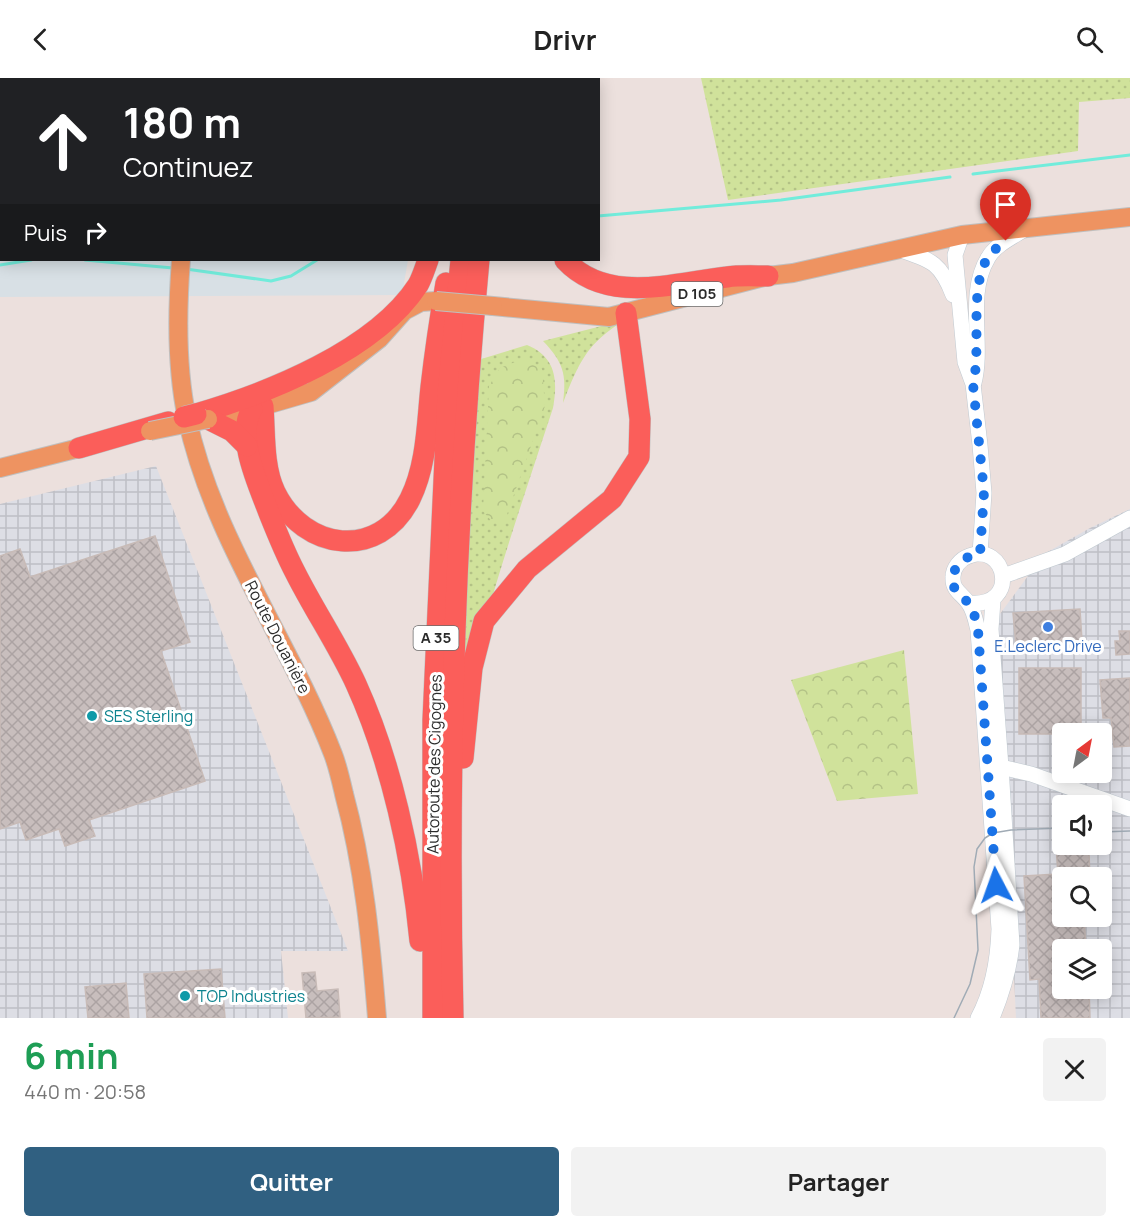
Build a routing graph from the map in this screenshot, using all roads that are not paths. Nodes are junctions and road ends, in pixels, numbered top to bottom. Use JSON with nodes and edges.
{"nodes":[{"id":1,"x":1128,"y":218,"type":"edge"},
{"id":2,"x":1027,"y":228,"type":"junction"},
{"id":3,"x":962,"y":235,"type":"junction"},
{"id":4,"x":898,"y":249,"type":"junction"},
{"id":5,"x":181,"y":261,"type":"edge"},
{"id":6,"x":428,"y":261,"type":"edge"},
{"id":7,"x":449,"y":261,"type":"edge"},
{"id":8,"x":461,"y":261,"type":"edge"},
{"id":9,"x":478,"y":261,"type":"edge"},
{"id":10,"x":566,"y":261,"type":"edge"},
{"id":11,"x":768,"y":276,"type":"junction"},
{"id":12,"x":959,"y":309,"type":"junction"},
{"id":13,"x":617,"y":315,"type":"junction"},
{"id":14,"x":973,"y":384,"type":"junction"},
{"id":15,"x":258,"y":408,"type":"junction"},
{"id":16,"x":202,"y":417,"type":"junction"},
{"id":17,"x":247,"y":446,"type":"junction"},
{"id":18,"x":79,"y":448,"type":"junction"},
{"id":19,"x":0,"y":468,"type":"edge"},
{"id":20,"x":1130,"y":518,"type":"edge"},
{"id":21,"x":980,"y":554,"type":"junction"},
{"id":22,"x":1003,"y":576,"type":"junction"},
{"id":23,"x":993,"y":600,"type":"junction"},
{"id":24,"x":969,"y":603,"type":"junction"},
{"id":25,"x":1001,"y":767,"type":"junction"},
{"id":26,"x":1130,"y":809,"type":"edge"},
{"id":27,"x":450,"y":903,"type":"junction"},
{"id":28,"x":377,"y":1018,"type":"edge"},
{"id":29,"x":432,"y":1018,"type":"edge"},
{"id":30,"x":453,"y":1018,"type":"edge"},
{"id":31,"x":978,"y":1018,"type":"edge"},
{"id":32,"x":992,"y":1018,"type":"edge"}],
"edges":[{"from":1,"to":2,"type":"main road","number":"D 105"},
{"from":2,"to":3,"type":"main road","number":"D 105"},
{"from":2,"to":14,"type":"street"},
{"from":3,"to":4,"type":"main road","number":"D 105"},
{"from":3,"to":12,"type":"street"},
{"from":4,"to":11,"type":"main road","number":"D 105"},
{"from":4,"to":12,"type":"street"},
{"from":5,"to":28,"type":"main road","name":"Route Douanière"},
{"from":6,"to":16,"type":"highway"},
{"from":7,"to":15,"type":"highway"},
{"from":8,"to":29,"type":"highway","name":"Autoroute des Cigognes","number":"A 35"},
{"from":9,"to":27,"type":"highway","name":"Autoroute des Cigognes","number":"A 35"},
{"from":10,"to":11,"type":"highway"},
{"from":11,"to":13,"type":"main road","number":"D 105"},
{"from":12,"to":14,"type":"street"},
{"from":13,"to":15,"type":"main road","bridge":true},
{"from":13,"to":27,"type":"highway"},
{"from":14,"to":21,"type":"street"},
{"from":15,"to":16,"type":"main road"},
{"from":15,"to":17,"type":"highway"},
{"from":16,"to":17,"type":"highway"},
{"from":16,"to":18,"type":"main road","bridge":true},
{"from":16,"to":18,"type":"highway","bridge":true},
{"from":17,"to":29,"type":"highway"},
{"from":18,"to":19,"type":"main road"},
{"from":20,"to":22,"type":"street"},
{"from":21,"to":22,"type":"street"},
{"from":21,"to":24,"type":"street"},
{"from":22,"to":23,"type":"street"},
{"from":23,"to":24,"type":"street"},
{"from":23,"to":25,"type":"street"},
{"from":24,"to":31,"type":"street"},
{"from":25,"to":26,"type":"street"},
{"from":25,"to":32,"type":"street"},
{"from":27,"to":30,"type":"highway","name":"Autoroute des Cigognes","number":"A 35"}]}
